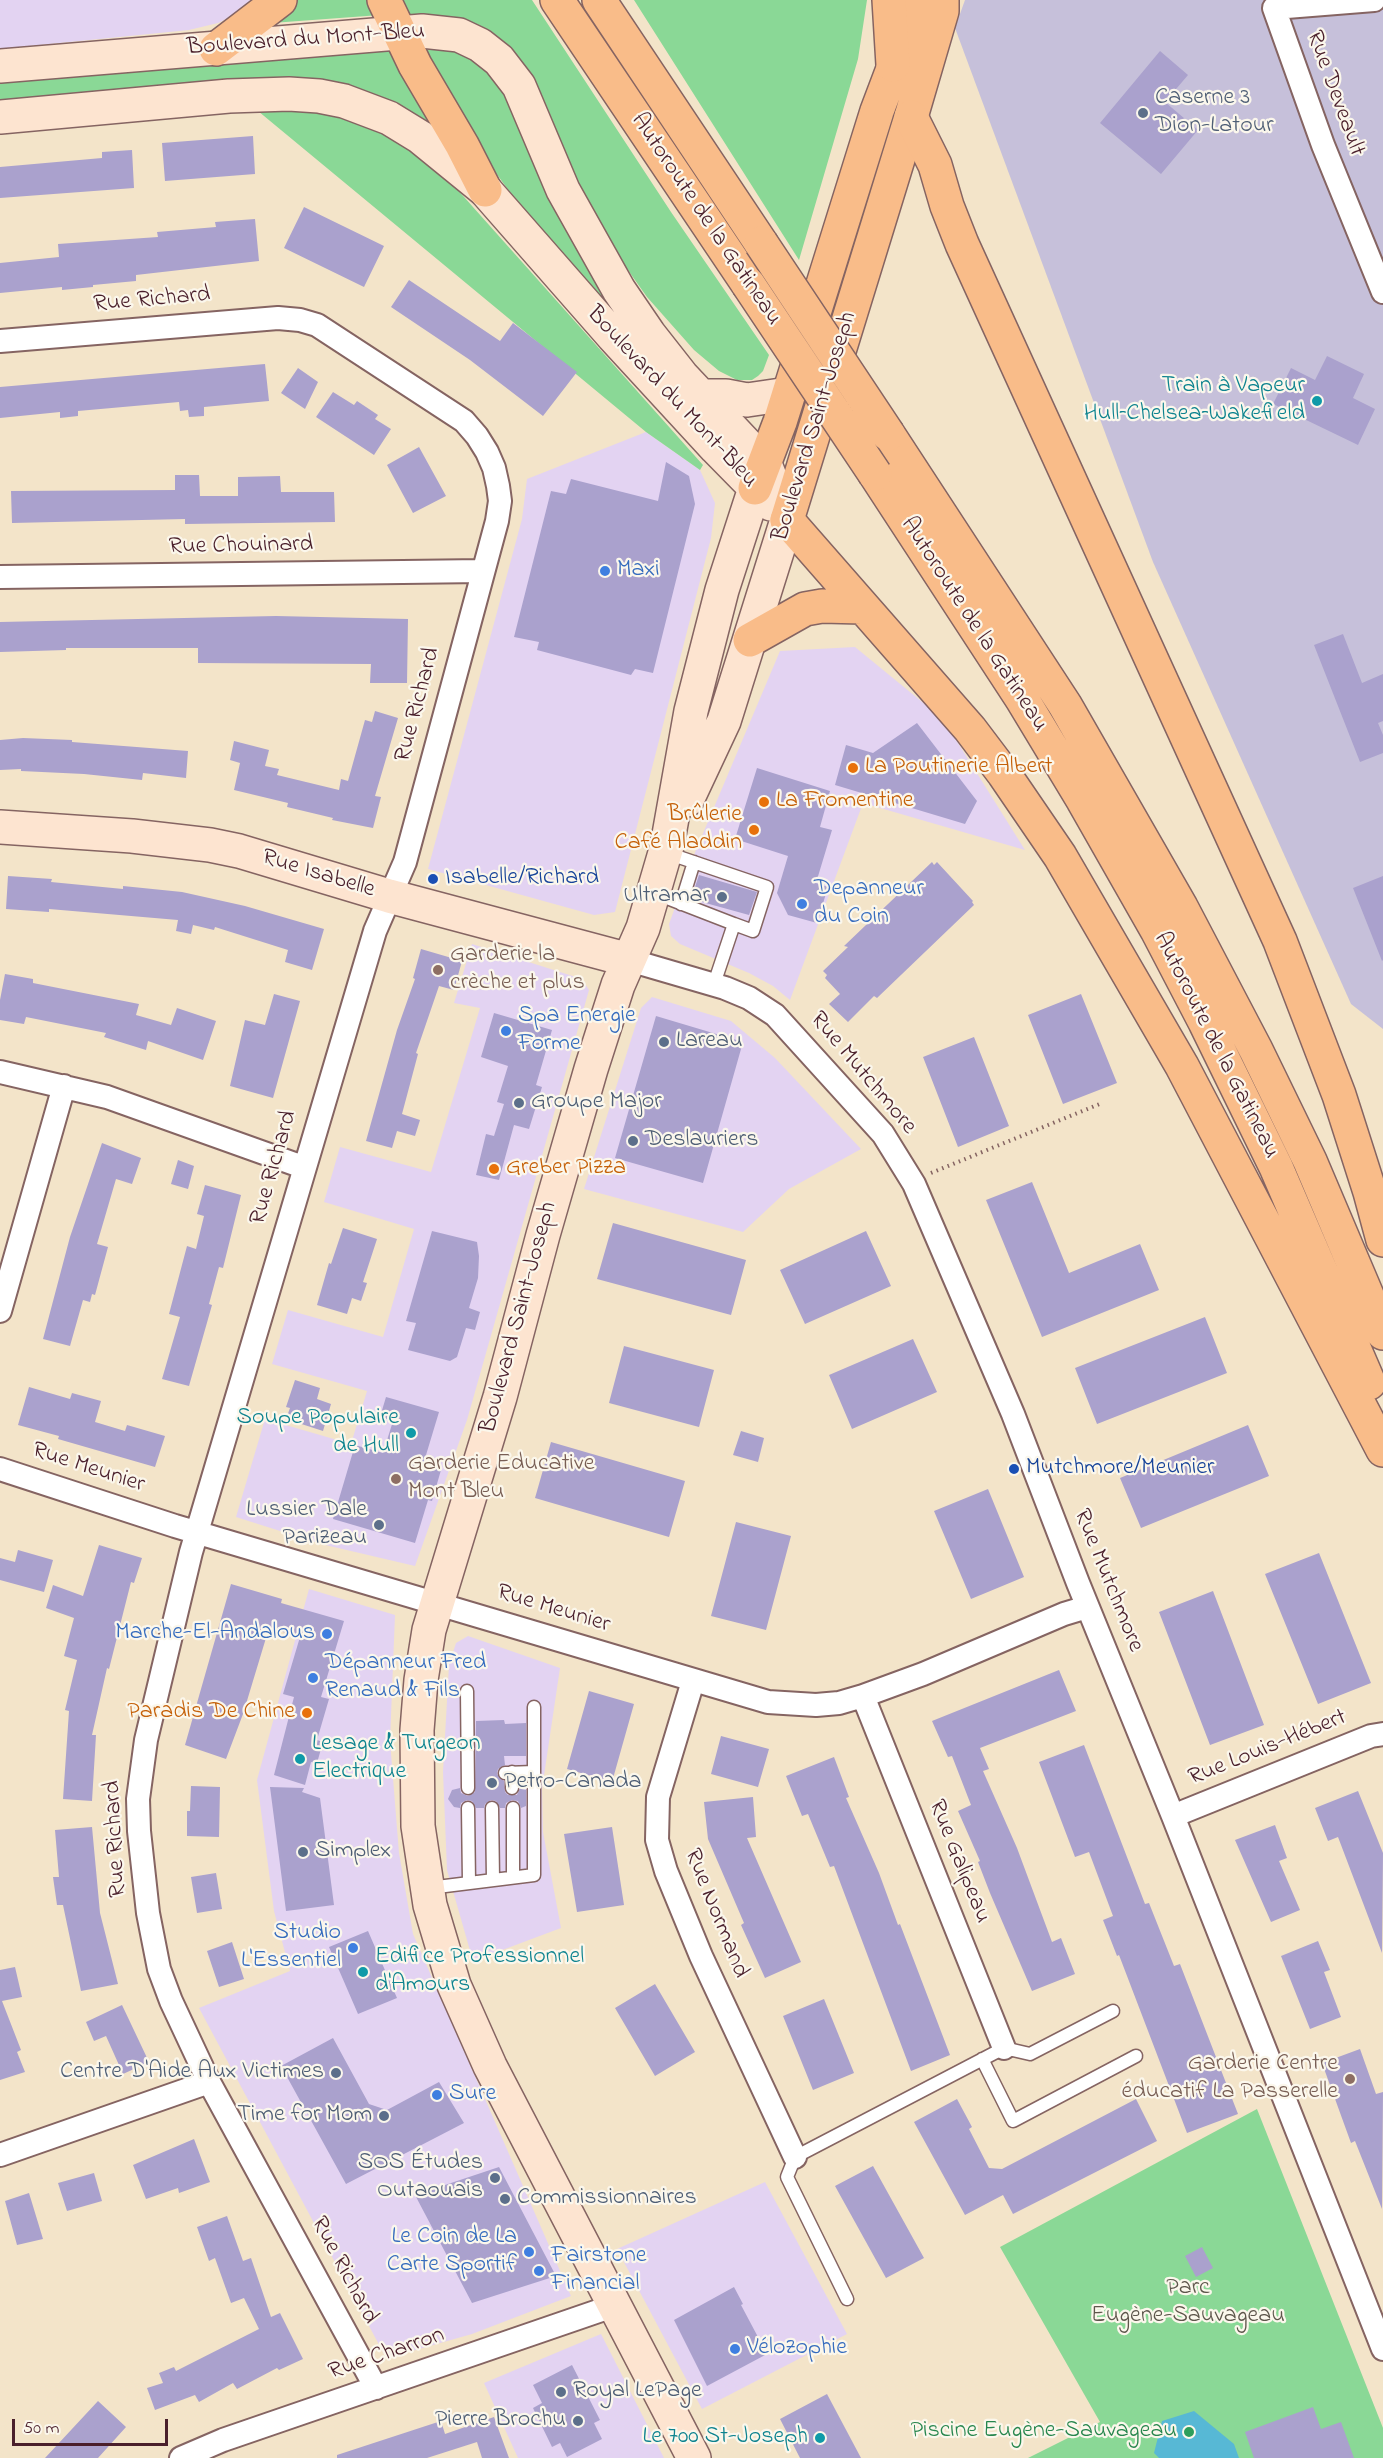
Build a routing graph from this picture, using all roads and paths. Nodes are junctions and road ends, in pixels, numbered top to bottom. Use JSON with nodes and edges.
{"nodes":[{"id":1,"x":280,"y":0,"type":"edge"},
{"id":2,"x":384,"y":0,"type":"edge"},
{"id":3,"x":557,"y":0,"type":"edge"},
{"id":4,"x":599,"y":0,"type":"edge"},
{"id":5,"x":889,"y":0,"type":"edge"},
{"id":6,"x":919,"y":0,"type":"edge"},
{"id":7,"x":942,"y":0,"type":"edge"},
{"id":8,"x":1374,"y":0,"type":"edge"},
{"id":9,"x":398,"y":33,"type":"junction"},
{"id":10,"x":216,"y":49,"type":"junction"},
{"id":11,"x":0,"y":66,"type":"edge"},
{"id":12,"x":893,"y":66,"type":"junction"},
{"id":13,"x":0,"y":117,"type":"edge"},
{"id":14,"x":911,"y":117,"type":"junction"},
{"id":15,"x":486,"y":190,"type":"junction"},
{"id":16,"x":1383,"y":292,"type":"edge"},
{"id":17,"x":0,"y":341,"type":"edge"},
{"id":18,"x":788,"y":394,"type":"junction"},
{"id":19,"x":700,"y":396,"type":"junction"},
{"id":20,"x":760,"y":476,"type":"junction"},
{"id":21,"x":787,"y":520,"type":"junction"},
{"id":22,"x":483,"y":571,"type":"junction"},
{"id":23,"x":0,"y":577,"type":"edge"},
{"id":24,"x":862,"y":607,"type":"junction"},
{"id":25,"x":750,"y":640,"type":"junction"},
{"id":26,"x":0,"y":827,"type":"edge"},
{"id":27,"x":675,"y":854,"type":"junction"},
{"id":28,"x":389,"y":896,"type":"junction"},
{"id":29,"x":667,"y":899,"type":"junction"},
{"id":30,"x":732,"y":919,"type":"junction"},
{"id":31,"x":629,"y":960,"type":"junction"},
{"id":32,"x":714,"y":984,"type":"junction"},
{"id":33,"x":0,"y":1072,"type":"edge"},
{"id":34,"x":64,"y":1086,"type":"junction"},
{"id":35,"x":1102,"y":1103,"type":"dead end"},
{"id":36,"x":303,"y":1167,"type":"junction"},
{"id":37,"x":930,"y":1173,"type":"dead end"},
{"id":38,"x":1383,"y":1240,"type":"edge"},
{"id":39,"x":0,"y":1311,"type":"edge"},
{"id":40,"x":1383,"y":1333,"type":"edge"},
{"id":41,"x":1383,"y":1419,"type":"edge"},
{"id":42,"x":1383,"y":1450,"type":"edge"},
{"id":43,"x":0,"y":1469,"type":"edge"},
{"id":44,"x":197,"y":1532,"type":"junction"},
{"id":45,"x":438,"y":1604,"type":"junction"},
{"id":46,"x":1087,"y":1607,"type":"junction"},
{"id":47,"x":693,"y":1681,"type":"junction"},
{"id":48,"x":467,"y":1691,"type":"dead end"},
{"id":49,"x":863,"y":1696,"type":"junction"},
{"id":50,"x":534,"y":1707,"type":"dead end"},
{"id":51,"x":1383,"y":1734,"type":"edge"},
{"id":52,"x":534,"y":1772,"type":"junction"},
{"id":53,"x":468,"y":1788,"type":"dead end"},
{"id":54,"x":512,"y":1788,"type":"dead end"},
{"id":55,"x":468,"y":1808,"type":"dead end"},
{"id":56,"x":492,"y":1808,"type":"dead end"},
{"id":57,"x":513,"y":1808,"type":"dead end"},
{"id":58,"x":1173,"y":1816,"type":"junction"},
{"id":59,"x":513,"y":1877,"type":"junction"},
{"id":60,"x":493,"y":1879,"type":"junction"},
{"id":61,"x":469,"y":1882,"type":"junction"},
{"id":62,"x":428,"y":1888,"type":"junction"},
{"id":63,"x":1113,"y":2011,"type":"dead end"},
{"id":64,"x":1004,"y":2048,"type":"junction"},
{"id":65,"x":1136,"y":2056,"type":"dead end"},
{"id":66,"x":982,"y":2059,"type":"junction"},
{"id":67,"x":209,"y":2082,"type":"junction"},
{"id":68,"x":0,"y":2155,"type":"edge"},
{"id":69,"x":795,"y":2157,"type":"junction"},
{"id":70,"x":846,"y":2299,"type":"dead end"},
{"id":71,"x":613,"y":2306,"type":"junction"},
{"id":72,"x":1383,"y":2349,"type":"edge"},
{"id":73,"x":376,"y":2388,"type":"junction"},
{"id":74,"x":181,"y":2458,"type":"edge"},
{"id":75,"x":693,"y":2458,"type":"edge"}],
"edges":[{"from":1,"to":10,"type":"main road"},
{"from":2,"to":9,"type":"main road"},
{"from":3,"to":41,"type":"main road","name":"Autoroute de la Gatineau","bridge":true},
{"from":4,"to":40,"type":"main road","name":"Autoroute de la Gatineau","bridge":true},
{"from":5,"to":12,"type":"main road"},
{"from":6,"to":12,"type":"main road","name":"Boulevard Saint-Joseph"},
{"from":7,"to":14,"type":"main road","name":"Boulevard Saint-Joseph"},
{"from":8,"to":16,"type":"street","name":"Rue Deveault"},
{"from":9,"to":10,"type":"street","name":"Boulevard du Mont-Bleu"},
{"from":9,"to":15,"type":"main road"},
{"from":9,"to":19,"type":"street","name":"Boulevard du Mont-Bleu"},
{"from":10,"to":11,"type":"street","name":"Boulevard du Mont-Bleu"},
{"from":12,"to":18,"type":"main road","name":"Boulevard Saint-Joseph"},
{"from":13,"to":15,"type":"street","name":"Boulevard du Mont-Bleu"},
{"from":14,"to":21,"type":"main road","name":"Boulevard Saint-Joseph"},
{"from":14,"to":38,"type":"main road"},
{"from":15,"to":20,"type":"street","name":"Boulevard du Mont-Bleu"},
{"from":17,"to":22,"type":"street","name":"Rue Richard"},
{"from":18,"to":19,"type":"street"},
{"from":18,"to":20,"type":"main road","name":"Boulevard Saint-Joseph"},
{"from":19,"to":20,"type":"street","name":"Boulevard du Mont-Bleu"},
{"from":20,"to":21,"type":"street","name":"Boulevard du Mont-Bleu"},
{"from":20,"to":27,"type":"street","name":"Boulevard Saint-Joseph"},
{"from":21,"to":24,"type":"main road"},
{"from":21,"to":25,"type":"street","name":"Boulevard Saint-Joseph"},
{"from":22,"to":23,"type":"street","name":"Rue Chouinard"},
{"from":22,"to":28,"type":"street","name":"Rue Richard"},
{"from":24,"to":25,"type":"main road"},
{"from":24,"to":42,"type":"main road"},
{"from":25,"to":27,"type":"street","name":"Boulevard Saint-Joseph"},
{"from":26,"to":28,"type":"street","name":"Rue Isabelle"},
{"from":27,"to":29,"type":"street","name":"Boulevard Saint-Joseph"},
{"from":27,"to":30,"type":"lane"},
{"from":28,"to":31,"type":"street","name":"Rue Isabelle"},
{"from":28,"to":36,"type":"street","name":"Rue Richard"},
{"from":29,"to":30,"type":"lane"},
{"from":29,"to":31,"type":"street","name":"Boulevard Saint-Joseph"},
{"from":30,"to":32,"type":"lane"},
{"from":31,"to":32,"type":"street","name":"Rue Mutchmore"},
{"from":31,"to":45,"type":"street","name":"Boulevard Saint-Joseph"},
{"from":32,"to":46,"type":"street","name":"Rue Mutchmore"},
{"from":33,"to":34,"type":"street"},
{"from":34,"to":36,"type":"street"},
{"from":34,"to":39,"type":"street"},
{"from":35,"to":37,"type":"path"},
{"from":36,"to":44,"type":"street","name":"Rue Richard"},
{"from":43,"to":44,"type":"street","name":"Rue Meunier"},
{"from":44,"to":45,"type":"street","name":"Rue Meunier"},
{"from":44,"to":67,"type":"street","name":"Rue Richard"},
{"from":45,"to":47,"type":"street","name":"Rue Meunier"},
{"from":45,"to":62,"type":"street","name":"Boulevard Saint-Joseph"},
{"from":46,"to":49,"type":"street","name":"Rue Meunier"},
{"from":46,"to":58,"type":"street","name":"Rue Mutchmore"},
{"from":47,"to":49,"type":"street","name":"Rue Meunier"},
{"from":47,"to":69,"type":"street","name":"Rue Normand"},
{"from":48,"to":53,"type":"lane"},
{"from":49,"to":64,"type":"street","name":"Rue Galipeau"},
{"from":50,"to":52,"type":"lane"},
{"from":51,"to":58,"type":"street","name":"Rue Louis-Hébert"},
{"from":52,"to":54,"type":"lane"},
{"from":52,"to":59,"type":"lane"},
{"from":55,"to":61,"type":"lane"},
{"from":56,"to":60,"type":"lane"},
{"from":57,"to":59,"type":"lane"},
{"from":58,"to":72,"type":"street","name":"Rue Mutchmore"},
{"from":59,"to":60,"type":"lane"},
{"from":60,"to":61,"type":"lane"},
{"from":61,"to":62,"type":"lane"},
{"from":62,"to":71,"type":"street","name":"Boulevard Saint-Joseph"},
{"from":63,"to":64,"type":"lane"},
{"from":64,"to":66,"type":"lane"},
{"from":65,"to":66,"type":"lane"},
{"from":66,"to":69,"type":"lane"},
{"from":67,"to":68,"type":"street"},
{"from":67,"to":73,"type":"street","name":"Rue Richard"},
{"from":69,"to":70,"type":"lane"},
{"from":71,"to":73,"type":"street","name":"Rue Charron"},
{"from":71,"to":75,"type":"street","name":"Boulevard Saint-Joseph"},
{"from":73,"to":74,"type":"street","name":"Rue Charron"}]}
